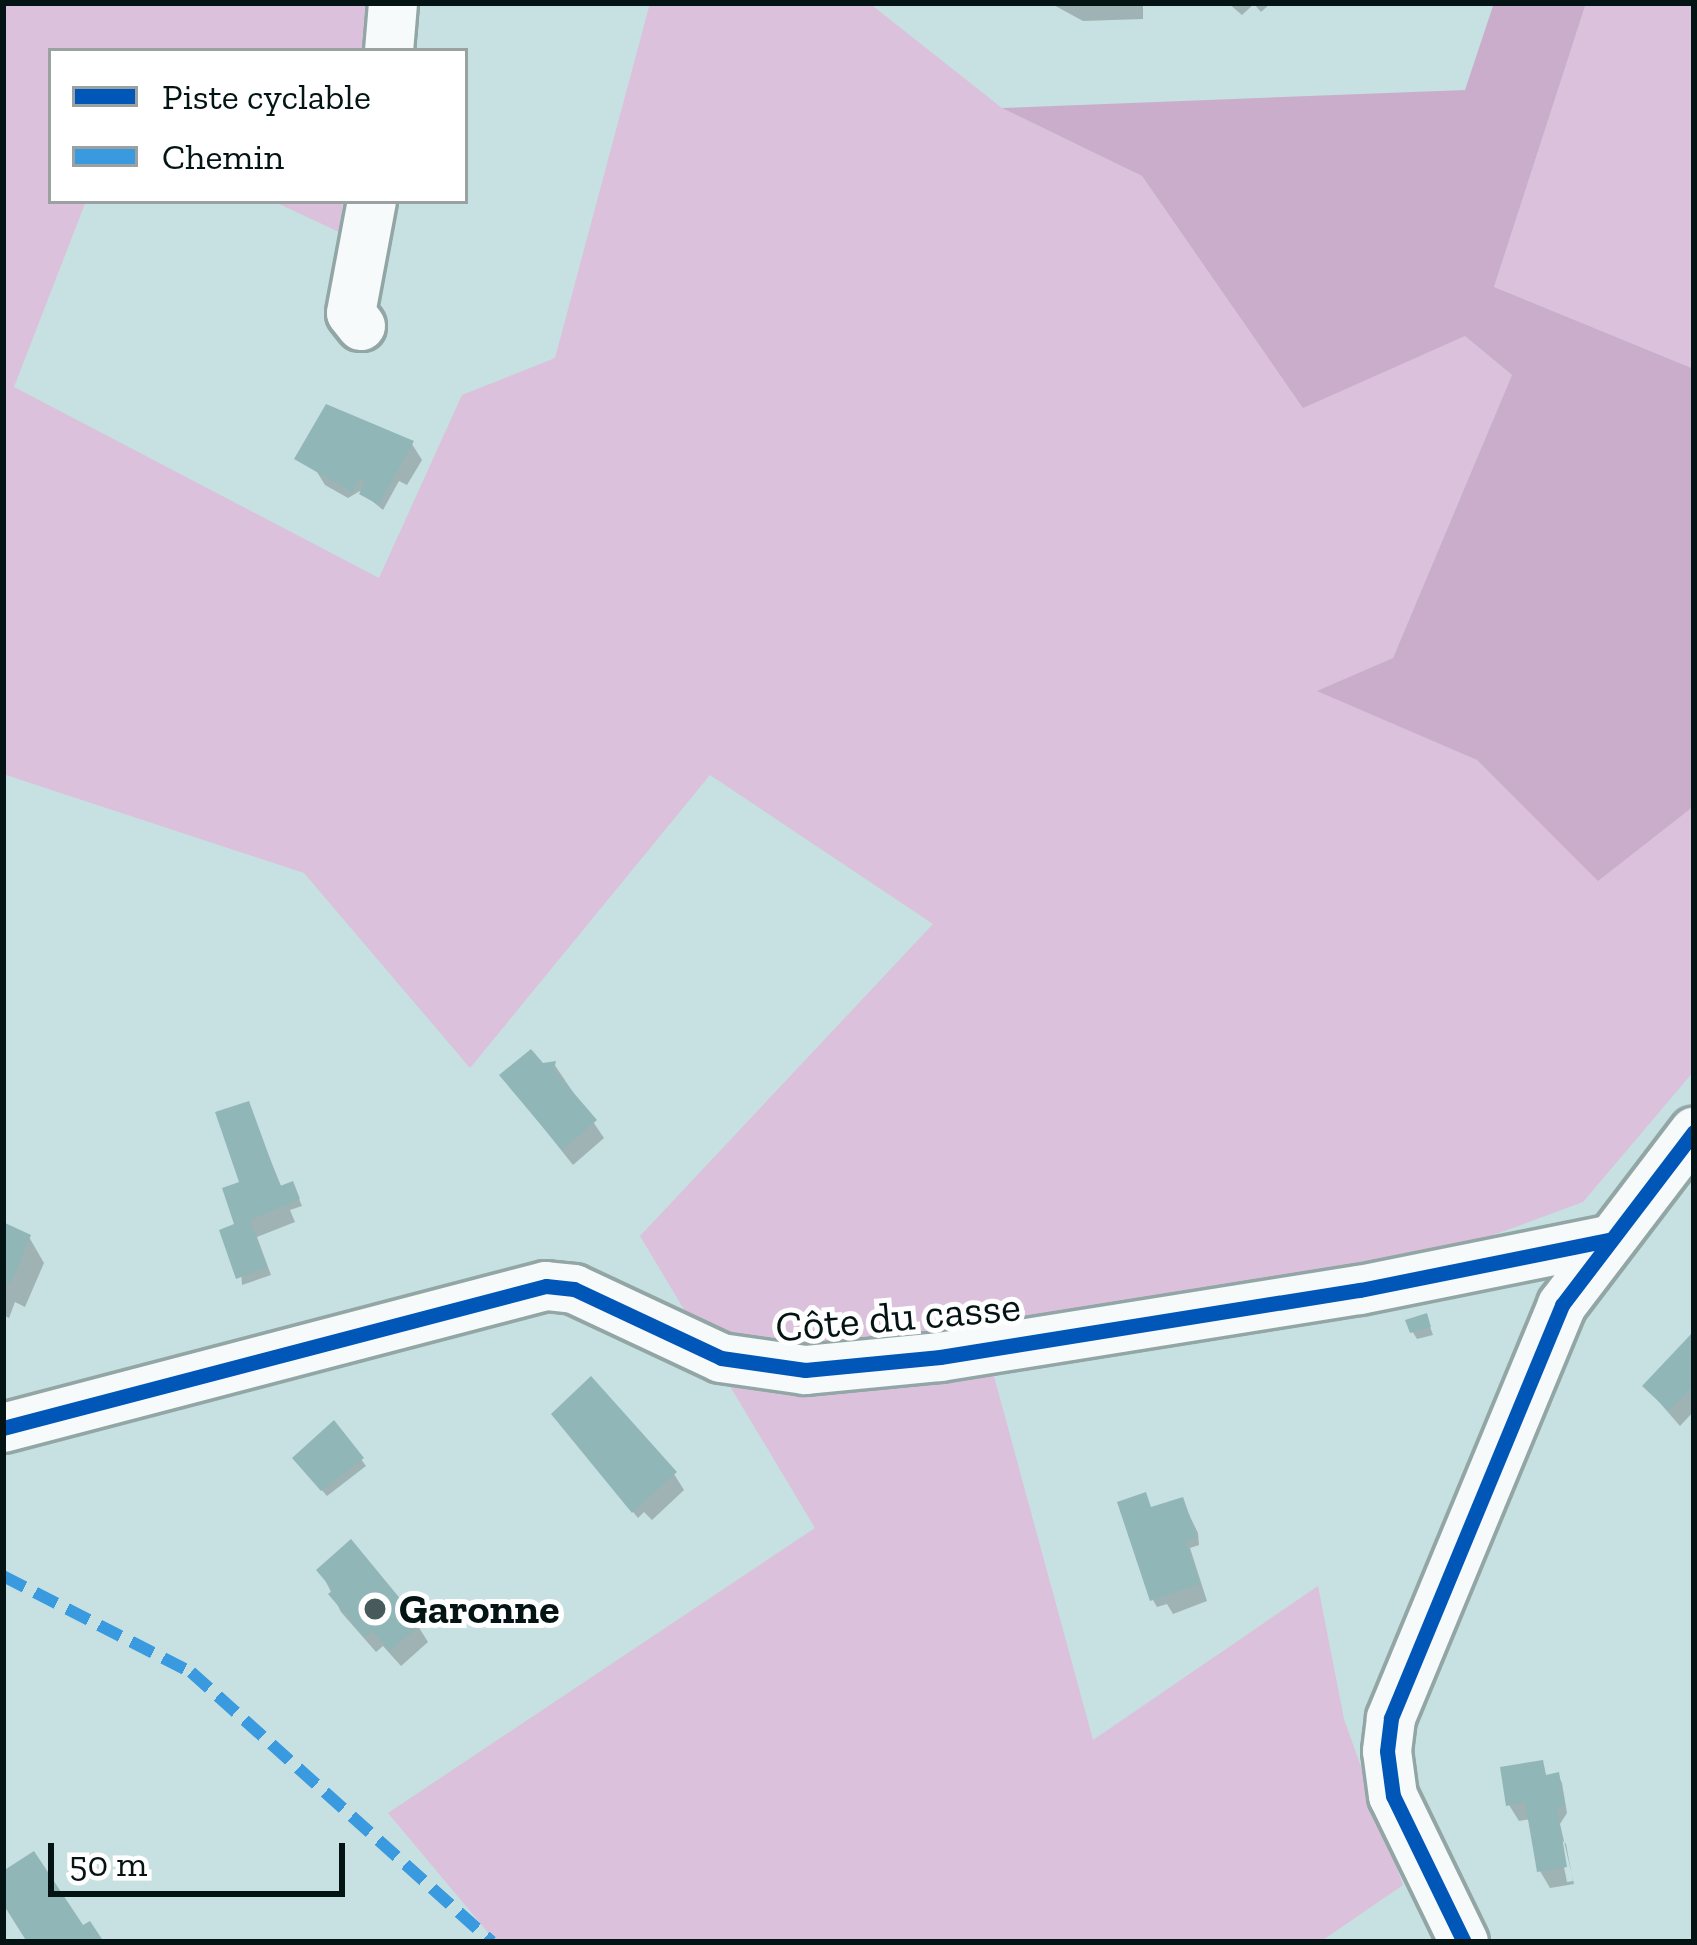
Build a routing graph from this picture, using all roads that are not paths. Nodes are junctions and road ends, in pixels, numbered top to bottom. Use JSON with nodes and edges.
{"nodes":[{"id":1,"x":393,"y":3,"type":"edge"},
{"id":2,"x":389,"y":48,"type":"edge"},
{"id":3,"x":371,"y":204,"type":"edge"},
{"id":4,"x":361,"y":326,"type":"dead end"},
{"id":5,"x":1694,"y":1132,"type":"edge"},
{"id":6,"x":1609,"y":1240,"type":"junction"},
{"id":7,"x":3,"y":1427,"type":"edge"},
{"id":8,"x":1463,"y":1942,"type":"edge"}],
"edges":[{"from":1,"to":2,"type":"street"},
{"from":3,"to":4,"type":"street"},
{"from":5,"to":6,"type":"street"},
{"from":6,"to":7,"type":"street","name":"Côte du casse"},
{"from":6,"to":8,"type":"street"}]}
